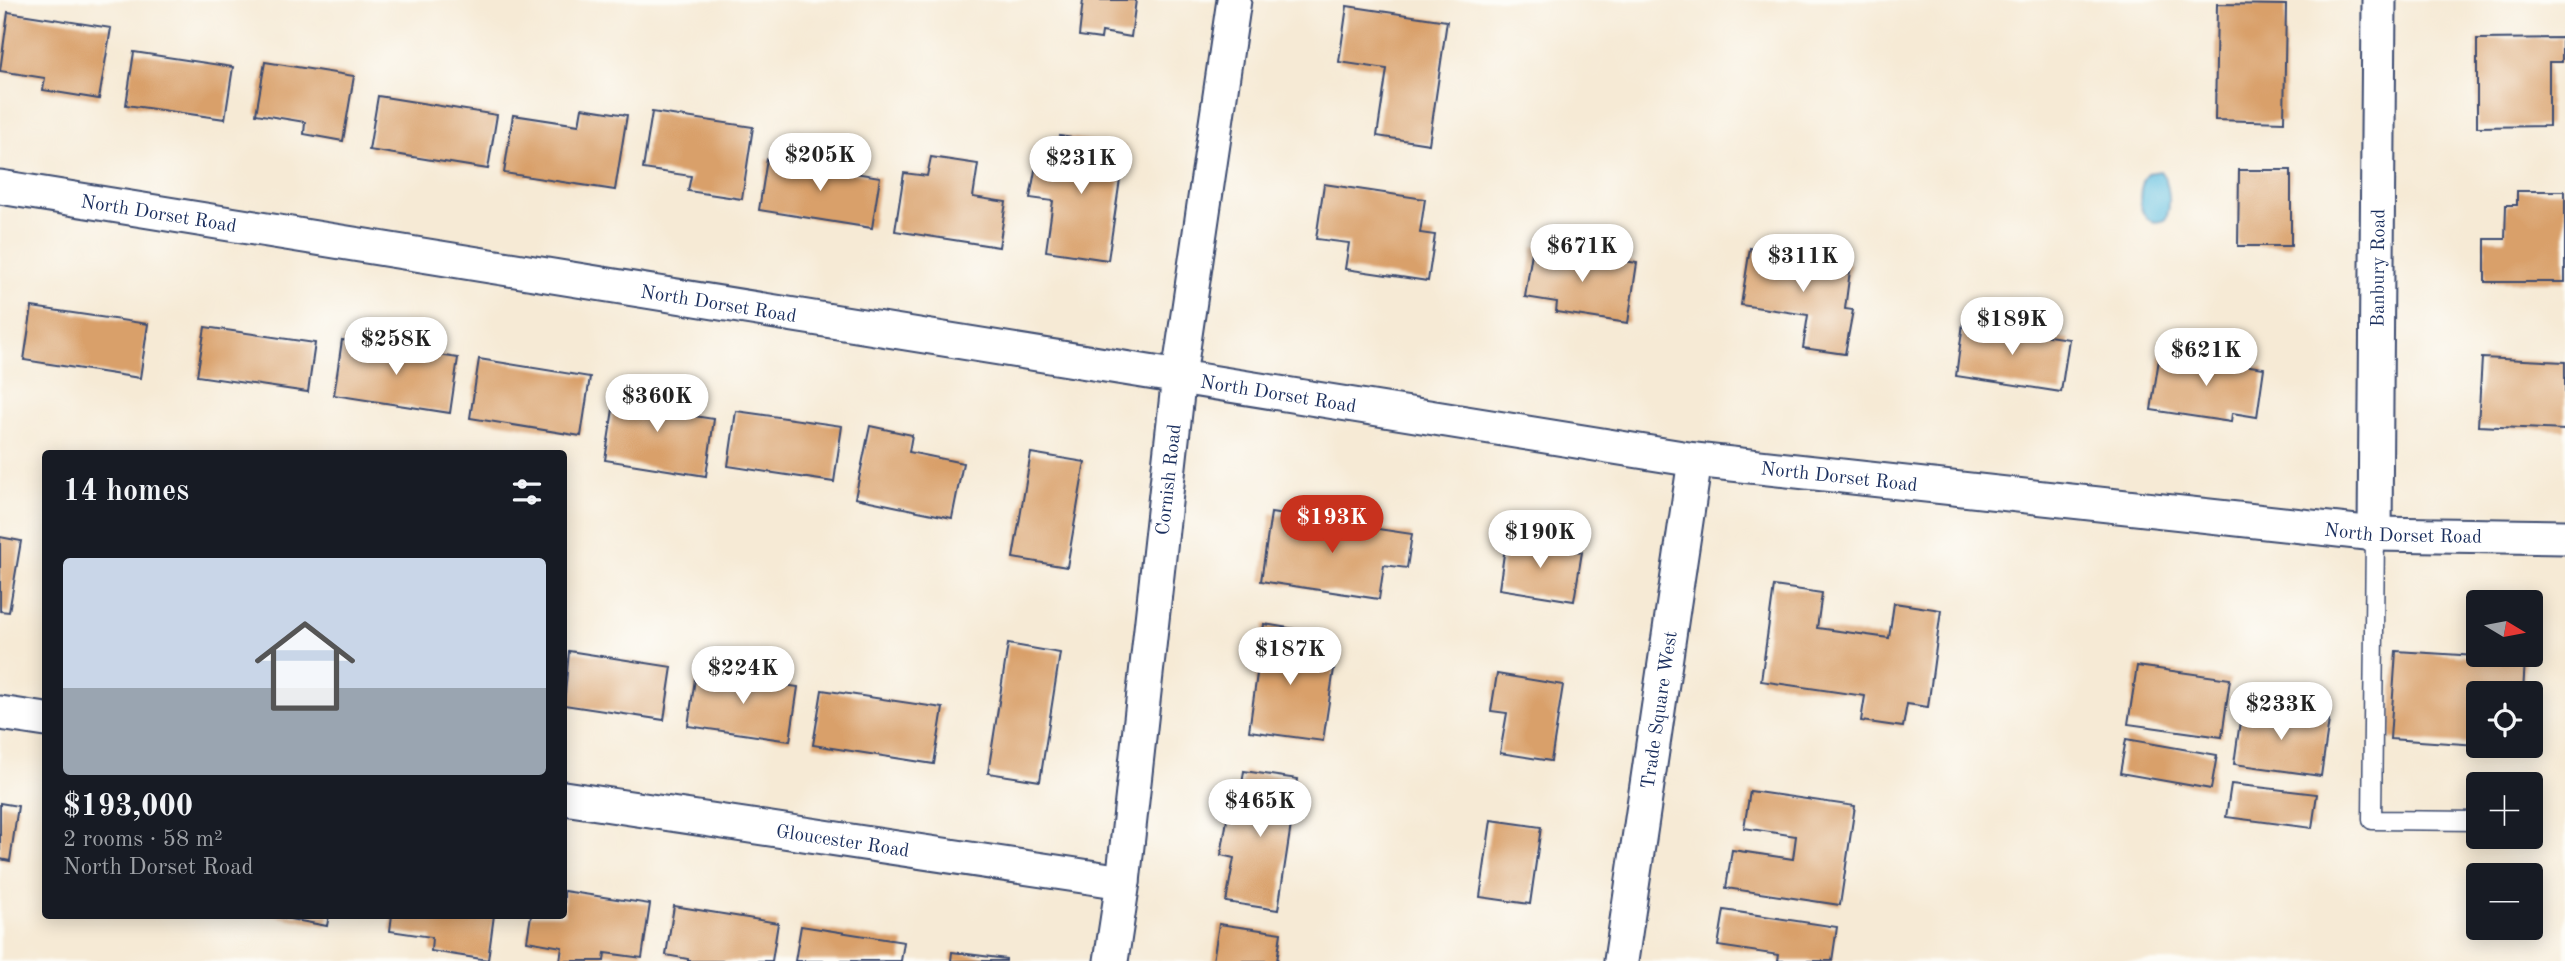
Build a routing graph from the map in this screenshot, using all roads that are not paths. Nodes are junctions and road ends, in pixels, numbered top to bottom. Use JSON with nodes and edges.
{"nodes":[{"id":1,"x":1234,"y":0,"type":"edge"},
{"id":2,"x":2379,"y":0,"type":"edge"},
{"id":3,"x":0,"y":187,"type":"edge"},
{"id":4,"x":1179,"y":376,"type":"junction"},
{"id":5,"x":1695,"y":460,"type":"junction"},
{"id":6,"x":2375,"y":534,"type":"junction"},
{"id":7,"x":2565,"y":537,"type":"edge"},
{"id":8,"x":0,"y":713,"type":"edge"},
{"id":9,"x":42,"y":719,"type":"edge"},
{"id":10,"x":567,"y":798,"type":"edge"},
{"id":11,"x":2466,"y":821,"type":"edge"},
{"id":12,"x":1124,"y":882,"type":"junction"},
{"id":13,"x":1111,"y":961,"type":"edge"},
{"id":14,"x":1621,"y":961,"type":"edge"}],
"edges":[{"from":1,"to":4,"type":"street","name":"Cornish Road"},
{"from":2,"to":6,"type":"street","name":"Banbury Road"},
{"from":3,"to":4,"type":"street","name":"North Dorset Road"},
{"from":4,"to":5,"type":"street","name":"North Dorset Road"},
{"from":4,"to":12,"type":"street","name":"Cornish Road"},
{"from":5,"to":6,"type":"street","name":"North Dorset Road"},
{"from":5,"to":14,"type":"street","name":"Trade Square West"},
{"from":6,"to":7,"type":"street","name":"North Dorset Road"},
{"from":6,"to":11,"type":"lane"},
{"from":8,"to":9,"type":"street"},
{"from":10,"to":12,"type":"street","name":"Gloucester Road"},
{"from":12,"to":13,"type":"street","name":"Cornish Road"}]}
